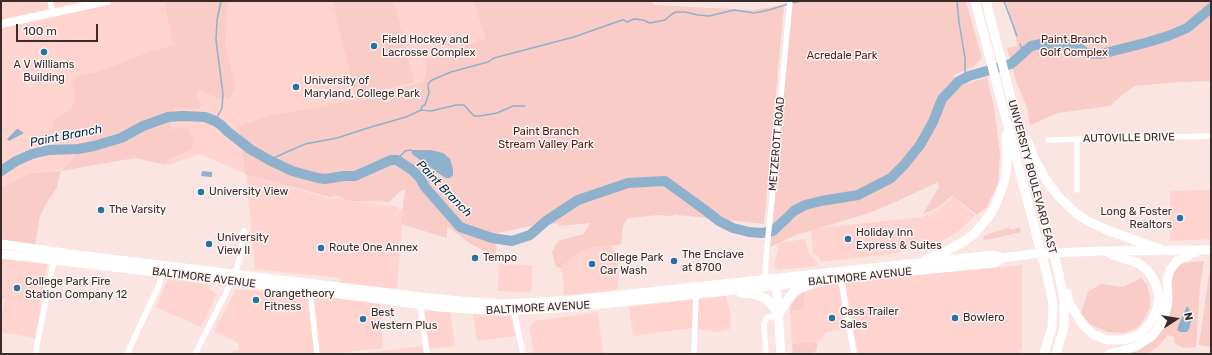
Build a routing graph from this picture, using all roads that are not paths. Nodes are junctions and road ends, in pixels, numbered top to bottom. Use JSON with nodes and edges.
{"nodes":[{"id":1,"x":50,"y":1,"type":"edge"},
{"id":2,"x":107,"y":1,"type":"edge"},
{"id":3,"x":975,"y":1,"type":"edge"},
{"id":4,"x":986,"y":1,"type":"edge"},
{"id":5,"x":790,"y":3,"type":"edge"},
{"id":6,"x":53,"y":13,"type":"junction"},
{"id":7,"x":1,"y":24,"type":"edge"},
{"id":8,"x":994,"y":54,"type":"junction"},
{"id":9,"x":1006,"y":81,"type":"junction"},
{"id":10,"x":1005,"y":113,"type":"junction"},
{"id":11,"x":1211,"y":136,"type":"edge"},
{"id":12,"x":1077,"y":139,"type":"junction"},
{"id":13,"x":1048,"y":140,"type":"dead end"},
{"id":14,"x":1077,"y":190,"type":"dead end"},
{"id":15,"x":1038,"y":198,"type":"junction"},
{"id":16,"x":244,"y":231,"type":"dead end"},
{"id":17,"x":1,"y":244,"type":"edge"},
{"id":18,"x":1207,"y":250,"type":"edge"},
{"id":19,"x":1101,"y":251,"type":"junction"},
{"id":20,"x":1165,"y":251,"type":"junction"},
{"id":21,"x":1,"y":254,"type":"edge"},
{"id":22,"x":1003,"y":258,"type":"junction"},
{"id":23,"x":54,"y":260,"type":"junction"},
{"id":24,"x":910,"y":265,"type":"junction"},
{"id":25,"x":163,"y":272,"type":"junction"},
{"id":26,"x":234,"y":278,"type":"junction"},
{"id":27,"x":841,"y":279,"type":"junction"},
{"id":28,"x":776,"y":281,"type":"junction"},
{"id":29,"x":817,"y":281,"type":"junction"},
{"id":30,"x":765,"y":282,"type":"junction"},
{"id":31,"x":310,"y":290,"type":"junction"},
{"id":32,"x":723,"y":291,"type":"junction"},
{"id":33,"x":696,"y":294,"type":"junction"},
{"id":34,"x":420,"y":305,"type":"junction"},
{"id":35,"x":514,"y":311,"type":"junction"},
{"id":36,"x":779,"y":316,"type":"junction"},
{"id":37,"x":854,"y":352,"type":"edge"},
{"id":38,"x":36,"y":354,"type":"edge"},
{"id":39,"x":127,"y":354,"type":"edge"},
{"id":40,"x":195,"y":354,"type":"edge"},
{"id":41,"x":317,"y":354,"type":"edge"},
{"id":42,"x":427,"y":354,"type":"edge"},
{"id":43,"x":523,"y":354,"type":"edge"},
{"id":44,"x":694,"y":354,"type":"edge"},
{"id":45,"x":766,"y":354,"type":"edge"},
{"id":46,"x":781,"y":354,"type":"edge"},
{"id":47,"x":1043,"y":354,"type":"edge"},
{"id":48,"x":1056,"y":354,"type":"edge"},
{"id":49,"x":1109,"y":354,"type":"edge"}],
"edges":[{"from":1,"to":6,"type":"street"},
{"from":2,"to":6,"type":"street"},
{"from":3,"to":8,"type":"main road","name":"UNIVERSITY BOULEVARD EAST"},
{"from":4,"to":8,"type":"main road","name":"UNIVERSITY BOULEVARD EAST"},
{"from":5,"to":30,"type":"street","name":"METZEROTT ROAD"},
{"from":6,"to":7,"type":"street"},
{"from":8,"to":9,"type":"main road","name":"UNIVERSITY BOULEVARD EAST"},
{"from":8,"to":10,"type":"main road","name":"UNIVERSITY BOULEVARD EAST"},
{"from":9,"to":15,"type":"main road","name":"UNIVERSITY BOULEVARD EAST"},
{"from":9,"to":20,"type":"main road"},
{"from":10,"to":24,"type":"main road"},
{"from":10,"to":47,"type":"main road","name":"UNIVERSITY BOULEVARD EAST"},
{"from":11,"to":12,"type":"street","name":"AUTOVILLE DRIVE"},
{"from":12,"to":13,"type":"street","name":"AUTOVILLE DRIVE"},
{"from":12,"to":14,"type":"street"},
{"from":15,"to":19,"type":"main road"},
{"from":15,"to":48,"type":"main road","name":"UNIVERSITY BOULEVARD EAST"},
{"from":16,"to":26,"type":"street"},
{"from":17,"to":26,"type":"main road","name":"BALTIMORE AVENUE"},
{"from":18,"to":20,"type":"main road","name":"BALTIMORE AVENUE"},
{"from":18,"to":49,"type":"main road"},
{"from":19,"to":20,"type":"main road","name":"BALTIMORE AVENUE"},
{"from":19,"to":22,"type":"main road","name":"BALTIMORE AVENUE"},
{"from":21,"to":23,"type":"main road","name":"BALTIMORE AVENUE"},
{"from":22,"to":24,"type":"main road","name":"BALTIMORE AVENUE"},
{"from":22,"to":27,"type":"main road","name":"BALTIMORE AVENUE"},
{"from":23,"to":25,"type":"main road","name":"BALTIMORE AVENUE"},
{"from":23,"to":38,"type":"street"},
{"from":24,"to":28,"type":"main road","name":"BALTIMORE AVENUE"},
{"from":25,"to":26,"type":"main road","name":"BALTIMORE AVENUE"},
{"from":25,"to":39,"type":"street"},
{"from":26,"to":30,"type":"main road","name":"BALTIMORE AVENUE"},
{"from":26,"to":31,"type":"main road","name":"BALTIMORE AVENUE"},
{"from":26,"to":40,"type":"street"},
{"from":27,"to":29,"type":"main road","name":"BALTIMORE AVENUE"},
{"from":27,"to":37,"type":"street"},
{"from":28,"to":29,"type":"main road","name":"BALTIMORE AVENUE"},
{"from":28,"to":30,"type":"main road","name":"BALTIMORE AVENUE"},
{"from":28,"to":36,"type":"main road"},
{"from":29,"to":36,"type":"main road"},
{"from":30,"to":32,"type":"main road","name":"BALTIMORE AVENUE"},
{"from":31,"to":34,"type":"main road","name":"BALTIMORE AVENUE"},
{"from":31,"to":41,"type":"street"},
{"from":32,"to":33,"type":"main road","name":"BALTIMORE AVENUE"},
{"from":32,"to":36,"type":"main road"},
{"from":33,"to":35,"type":"main road","name":"BALTIMORE AVENUE"},
{"from":33,"to":44,"type":"street"},
{"from":34,"to":35,"type":"main road","name":"BALTIMORE AVENUE"},
{"from":34,"to":42,"type":"street"},
{"from":35,"to":43,"type":"street"},
{"from":36,"to":45,"type":"street"},
{"from":36,"to":46,"type":"main road"}]}
